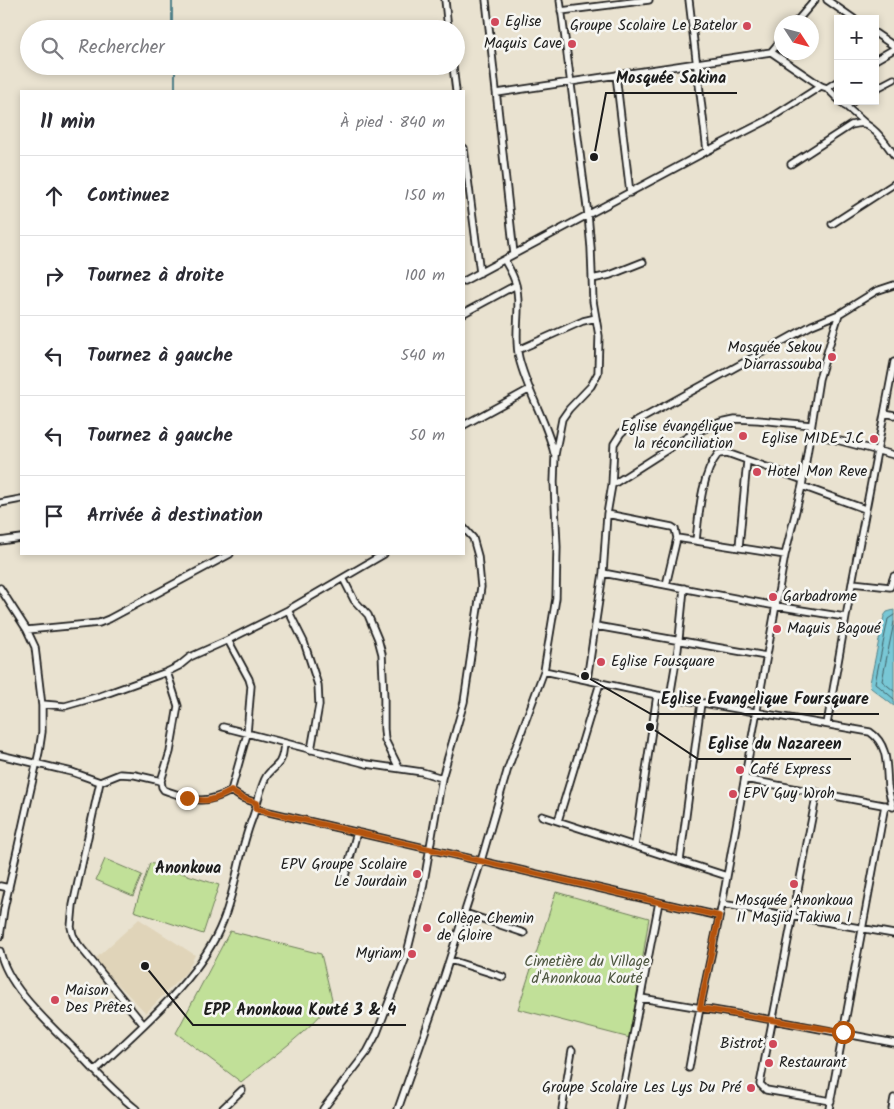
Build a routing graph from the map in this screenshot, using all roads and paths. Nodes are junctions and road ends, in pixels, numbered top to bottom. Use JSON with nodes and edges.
{"nodes":[{"id":1,"x":444,"y":0,"type":"edge"},
{"id":2,"x":486,"y":0,"type":"edge"},
{"id":3,"x":560,"y":0,"type":"edge"},
{"id":4,"x":649,"y":0,"type":"edge"},
{"id":5,"x":689,"y":0,"type":"edge"},
{"id":6,"x":814,"y":0,"type":"edge"},
{"id":7,"x":827,"y":0,"type":"edge"},
{"id":8,"x":611,"y":2,"type":"edge"},
{"id":9,"x":561,"y":11,"type":"junction"},
{"id":10,"x":802,"y":15,"type":"edge"},
{"id":11,"x":848,"y":15,"type":"edge"},
{"id":12,"x":447,"y":20,"type":"edge"},
{"id":13,"x":879,"y":36,"type":"edge"},
{"id":14,"x":774,"y":48,"type":"edge"},
{"id":15,"x":894,"y":48,"type":"edge"},
{"id":16,"x":771,"y":52,"type":"junction"},
{"id":17,"x":879,"y":57,"type":"edge"},
{"id":18,"x":696,"y":63,"type":"junction"},
{"id":19,"x":454,"y":75,"type":"edge"},
{"id":20,"x":616,"y":75,"type":"junction"},
{"id":21,"x":894,"y":79,"type":"edge"},
{"id":22,"x":570,"y":82,"type":"junction"},
{"id":23,"x":834,"y":83,"type":"edge"},
{"id":24,"x":824,"y":87,"type":"junction"},
{"id":25,"x":879,"y":88,"type":"edge"},
{"id":26,"x":456,"y":90,"type":"edge"},
{"id":27,"x":497,"y":93,"type":"junction"},
{"id":28,"x":834,"y":96,"type":"edge"},
{"id":29,"x":845,"y":106,"type":"edge"},
{"id":30,"x":866,"y":124,"type":"junction"},
{"id":31,"x":707,"y":151,"type":"junction"},
{"id":32,"x":894,"y":155,"type":"edge"},
{"id":33,"x":465,"y":156,"type":"edge"},
{"id":34,"x":791,"y":164,"type":"dead end"},
{"id":35,"x":894,"y":184,"type":"edge"},
{"id":36,"x":630,"y":193,"type":"junction"},
{"id":37,"x":588,"y":215,"type":"junction"},
{"id":38,"x":832,"y":224,"type":"dead end"},
{"id":39,"x":514,"y":254,"type":"junction"},
{"id":40,"x":505,"y":260,"type":"junction"},
{"id":41,"x":643,"y":262,"type":"dead end"},
{"id":42,"x":480,"y":273,"type":"junction"},
{"id":43,"x":592,"y":279,"type":"junction"},
{"id":44,"x":465,"y":280,"type":"edge"},
{"id":45,"x":516,"y":285,"type":"junction"},
{"id":46,"x":894,"y":285,"type":"edge"},
{"id":47,"x":465,"y":312,"type":"edge"},
{"id":48,"x":839,"y":314,"type":"junction"},
{"id":49,"x":596,"y":318,"type":"junction"},
{"id":50,"x":518,"y":350,"type":"junction"},
{"id":51,"x":894,"y":362,"type":"edge"},
{"id":52,"x":530,"y":389,"type":"junction"},
{"id":53,"x":885,"y":413,"type":"junction"},
{"id":54,"x":894,"y":415,"type":"edge"},
{"id":55,"x":465,"y":424,"type":"edge"},
{"id":56,"x":811,"y":425,"type":"junction"},
{"id":57,"x":810,"y":433,"type":"junction"},
{"id":58,"x":878,"y":449,"type":"junction"},
{"id":59,"x":894,"y":454,"type":"edge"},
{"id":60,"x":555,"y":455,"type":"junction"},
{"id":61,"x":747,"y":461,"type":"junction"},
{"id":62,"x":803,"y":483,"type":"junction"},
{"id":63,"x":612,"y":485,"type":"junction"},
{"id":64,"x":20,"y":498,"type":"edge"},
{"id":65,"x":0,"y":503,"type":"edge"},
{"id":66,"x":865,"y":509,"type":"junction"},
{"id":67,"x":607,"y":514,"type":"junction"},
{"id":68,"x":465,"y":529,"type":"edge"},
{"id":69,"x":20,"y":538,"type":"edge"},
{"id":70,"x":676,"y":538,"type":"junction"},
{"id":71,"x":696,"y":540,"type":"junction"},
{"id":72,"x":0,"y":541,"type":"edge"},
{"id":73,"x":738,"y":547,"type":"junction"},
{"id":74,"x":228,"y":555,"type":"edge"},
{"id":75,"x":382,"y":555,"type":"edge"},
{"id":76,"x":785,"y":555,"type":"junction"},
{"id":77,"x":603,"y":573,"type":"junction"},
{"id":78,"x":894,"y":576,"type":"edge"},
{"id":79,"x":343,"y":578,"type":"junction"},
{"id":80,"x":852,"y":584,"type":"junction"},
{"id":81,"x":666,"y":585,"type":"junction"},
{"id":82,"x":0,"y":588,"type":"edge"},
{"id":83,"x":684,"y":588,"type":"junction"},
{"id":84,"x":776,"y":606,"type":"junction"},
{"id":85,"x":288,"y":610,"type":"junction"},
{"id":86,"x":845,"y":617,"type":"junction"},
{"id":87,"x":596,"y":626,"type":"junction"},
{"id":88,"x":27,"y":630,"type":"junction"},
{"id":89,"x":228,"y":640,"type":"junction"},
{"id":90,"x":677,"y":641,"type":"junction"},
{"id":91,"x":766,"y":656,"type":"junction"},
{"id":92,"x":544,"y":671,"type":"junction"},
{"id":93,"x":166,"y":672,"type":"junction"},
{"id":94,"x":587,"y":680,"type":"junction"},
{"id":95,"x":600,"y":683,"type":"junction"},
{"id":96,"x":657,"y":695,"type":"junction"},
{"id":97,"x":670,"y":697,"type":"junction"},
{"id":98,"x":701,"y":703,"type":"junction"},
{"id":99,"x":42,"y":704,"type":"junction"},
{"id":100,"x":756,"y":713,"type":"junction"},
{"id":101,"x":827,"y":724,"type":"junction"},
{"id":102,"x":223,"y":727,"type":"dead end"},
{"id":103,"x":247,"y":734,"type":"junction"},
{"id":104,"x":284,"y":744,"type":"junction"},
{"id":105,"x":311,"y":750,"type":"junction"},
{"id":106,"x":0,"y":755,"type":"edge"},
{"id":107,"x":37,"y":764,"type":"junction"},
{"id":108,"x":399,"y":768,"type":"junction"},
{"id":109,"x":442,"y":778,"type":"junction"},
{"id":110,"x":745,"y":779,"type":"junction"},
{"id":111,"x":161,"y":781,"type":"junction"},
{"id":112,"x":100,"y":782,"type":"junction"},
{"id":113,"x":231,"y":791,"type":"junction"},
{"id":114,"x":818,"y":792,"type":"junction"},
{"id":115,"x":885,"y":805,"type":"junction"},
{"id":116,"x":257,"y":806,"type":"junction"},
{"id":117,"x":894,"y":807,"type":"edge"},
{"id":118,"x":542,"y":816,"type":"dead end"},
{"id":119,"x":558,"y":821,"type":"junction"},
{"id":120,"x":357,"y":832,"type":"junction"},
{"id":121,"x":635,"y":846,"type":"junction"},
{"id":122,"x":430,"y":849,"type":"junction"},
{"id":123,"x":481,"y":861,"type":"junction"},
{"id":124,"x":680,"y":861,"type":"junction"},
{"id":125,"x":727,"y":876,"type":"junction"},
{"id":126,"x":344,"y":880,"type":"dead end"},
{"id":127,"x":0,"y":886,"type":"edge"},
{"id":128,"x":9,"y":888,"type":"junction"},
{"id":129,"x":659,"y":902,"type":"junction"},
{"id":130,"x":722,"y":904,"type":"junction"},
{"id":131,"x":465,"y":912,"type":"junction"},
{"id":132,"x":793,"y":915,"type":"junction"},
{"id":133,"x":719,"y":916,"type":"junction"},
{"id":134,"x":863,"y":928,"type":"junction"},
{"id":135,"x":524,"y":932,"type":"dead end"},
{"id":136,"x":894,"y":934,"type":"edge"},
{"id":137,"x":0,"y":936,"type":"edge"},
{"id":138,"x":0,"y":951,"type":"edge"},
{"id":139,"x":1,"y":959,"type":"edge"},
{"id":140,"x":450,"y":960,"type":"junction"},
{"id":141,"x":503,"y":977,"type":"dead end"},
{"id":142,"x":640,"y":998,"type":"junction"},
{"id":143,"x":700,"y":1008,"type":"junction"},
{"id":144,"x":773,"y":1020,"type":"junction"},
{"id":145,"x":143,"y":1024,"type":"junction"},
{"id":146,"x":843,"y":1032,"type":"junction"},
{"id":147,"x":894,"y":1043,"type":"edge"},
{"id":148,"x":572,"y":1050,"type":"dead end"},
{"id":149,"x":689,"y":1068,"type":"dead end"},
{"id":150,"x":95,"y":1071,"type":"junction"},
{"id":151,"x":242,"y":1090,"type":"dead end"},
{"id":152,"x":894,"y":1098,"type":"edge"},
{"id":153,"x":831,"y":1101,"type":"junction"},
{"id":154,"x":128,"y":1107,"type":"edge"},
{"id":155,"x":136,"y":1109,"type":"edge"},
{"id":156,"x":222,"y":1109,"type":"edge"},
{"id":157,"x":323,"y":1109,"type":"edge"},
{"id":158,"x":398,"y":1109,"type":"edge"},
{"id":159,"x":562,"y":1109,"type":"edge"},
{"id":160,"x":619,"y":1109,"type":"edge"},
{"id":161,"x":830,"y":1109,"type":"edge"},
{"id":162,"x":892,"y":1109,"type":"edge"}],
"edges":[{"from":1,"to":12,"type":"street"},
{"from":2,"to":27,"type":"street"},
{"from":3,"to":9,"type":"street"},
{"from":4,"to":8,"type":"street"},
{"from":5,"to":18,"type":"street"},
{"from":6,"to":10,"type":"street"},
{"from":7,"to":11,"type":"street"},
{"from":8,"to":9,"type":"street"},
{"from":9,"to":22,"type":"street"},
{"from":13,"to":15,"type":"street"},
{"from":14,"to":16,"type":"street"},
{"from":15,"to":17,"type":"street"},
{"from":16,"to":18,"type":"street"},
{"from":16,"to":24,"type":"street"},
{"from":18,"to":20,"type":"street"},
{"from":18,"to":31,"type":"street"},
{"from":19,"to":26,"type":"street"},
{"from":20,"to":22,"type":"street"},
{"from":20,"to":36,"type":"street"},
{"from":21,"to":25,"type":"street"},
{"from":22,"to":27,"type":"street"},
{"from":22,"to":37,"type":"street"},
{"from":23,"to":24,"type":"street"},
{"from":24,"to":28,"type":"street"},
{"from":24,"to":31,"type":"street"},
{"from":27,"to":39,"type":"street"},
{"from":29,"to":30,"type":"street"},
{"from":30,"to":32,"type":"street"},
{"from":30,"to":34,"type":"street"},
{"from":31,"to":36,"type":"street"},
{"from":33,"to":42,"type":"street"},
{"from":35,"to":38,"type":"street"},
{"from":36,"to":37,"type":"street"},
{"from":37,"to":39,"type":"street"},
{"from":37,"to":43,"type":"street"},
{"from":39,"to":40,"type":"street"},
{"from":40,"to":42,"type":"street"},
{"from":40,"to":45,"type":"street"},
{"from":41,"to":43,"type":"street"},
{"from":42,"to":44,"type":"street"},
{"from":43,"to":49,"type":"street"},
{"from":45,"to":47,"type":"street"},
{"from":45,"to":50,"type":"street"},
{"from":46,"to":48,"type":"street"},
{"from":48,"to":56,"type":"street"},
{"from":48,"to":63,"type":"street"},
{"from":49,"to":50,"type":"street"},
{"from":49,"to":60,"type":"street"},
{"from":50,"to":52,"type":"street"},
{"from":51,"to":53,"type":"street"},
{"from":52,"to":55,"type":"street"},
{"from":52,"to":60,"type":"street"},
{"from":53,"to":54,"type":"street"},
{"from":53,"to":58,"type":"street"},
{"from":56,"to":57,"type":"street"},
{"from":56,"to":63,"type":"street"},
{"from":57,"to":58,"type":"street"},
{"from":57,"to":62,"type":"street"},
{"from":58,"to":59,"type":"street"},
{"from":58,"to":66,"type":"street"},
{"from":60,"to":92,"type":"street"},
{"from":61,"to":62,"type":"street"},
{"from":61,"to":71,"type":"street"},
{"from":61,"to":73,"type":"street"},
{"from":62,"to":66,"type":"street"},
{"from":62,"to":76,"type":"street"},
{"from":63,"to":67,"type":"street"},
{"from":64,"to":65,"type":"street"},
{"from":66,"to":80,"type":"street"},
{"from":67,"to":70,"type":"street"},
{"from":67,"to":77,"type":"street"},
{"from":68,"to":109,"type":"street"},
{"from":69,"to":72,"type":"street"},
{"from":70,"to":71,"type":"street"},
{"from":70,"to":81,"type":"street"},
{"from":71,"to":73,"type":"street"},
{"from":73,"to":76,"type":"street"},
{"from":74,"to":88,"type":"street"},
{"from":75,"to":79,"type":"street"},
{"from":76,"to":84,"type":"street"},
{"from":77,"to":81,"type":"street"},
{"from":77,"to":87,"type":"street"},
{"from":78,"to":80,"type":"street"},
{"from":79,"to":85,"type":"street"},
{"from":79,"to":108,"type":"street"},
{"from":80,"to":86,"type":"street"},
{"from":81,"to":83,"type":"street"},
{"from":82,"to":88,"type":"street"},
{"from":83,"to":84,"type":"street"},
{"from":83,"to":90,"type":"street"},
{"from":84,"to":86,"type":"street"},
{"from":84,"to":91,"type":"street"},
{"from":85,"to":89,"type":"street"},
{"from":85,"to":105,"type":"street"},
{"from":86,"to":101,"type":"street"},
{"from":87,"to":90,"type":"street"},
{"from":87,"to":94,"type":"street"},
{"from":88,"to":99,"type":"street"},
{"from":89,"to":93,"type":"street"},
{"from":89,"to":103,"type":"street"},
{"from":90,"to":91,"type":"street"},
{"from":90,"to":97,"type":"street"},
{"from":91,"to":100,"type":"street"},
{"from":92,"to":94,"type":"street"},
{"from":92,"to":123,"type":"street"},
{"from":93,"to":99,"type":"street"},
{"from":93,"to":111,"type":"street"},
{"from":94,"to":95,"type":"street"},
{"from":95,"to":96,"type":"street"},
{"from":95,"to":119,"type":"street"},
{"from":96,"to":97,"type":"street"},
{"from":96,"to":121,"type":"street"},
{"from":97,"to":98,"type":"street"},
{"from":98,"to":100,"type":"street"},
{"from":98,"to":124,"type":"street"},
{"from":99,"to":107,"type":"street"},
{"from":100,"to":101,"type":"street"},
{"from":100,"to":110,"type":"street"},
{"from":101,"to":117,"type":"street"},
{"from":102,"to":103,"type":"street"},
{"from":103,"to":104,"type":"street"},
{"from":103,"to":113,"type":"street"},
{"from":104,"to":105,"type":"street"},
{"from":104,"to":116,"type":"street"},
{"from":105,"to":108,"type":"street"},
{"from":106,"to":107,"type":"street"},
{"from":107,"to":112,"type":"street"},
{"from":107,"to":128,"type":"street"},
{"from":108,"to":109,"type":"street"},
{"from":109,"to":122,"type":"street"},
{"from":110,"to":114,"type":"street"},
{"from":110,"to":125,"type":"street"},
{"from":111,"to":112,"type":"street"},
{"from":111,"to":113,"type":"street"},
{"from":112,"to":145,"type":"street"},
{"from":113,"to":116,"type":"street"},
{"from":114,"to":115,"type":"street"},
{"from":114,"to":132,"type":"street"},
{"from":115,"to":117,"type":"street"},
{"from":115,"to":134,"type":"street"},
{"from":116,"to":120,"type":"street"},
{"from":116,"to":145,"type":"street"},
{"from":118,"to":119,"type":"street"},
{"from":119,"to":121,"type":"street"},
{"from":120,"to":122,"type":"street"},
{"from":120,"to":126,"type":"street"},
{"from":121,"to":124,"type":"street"},
{"from":122,"to":123,"type":"street"},
{"from":122,"to":157,"type":"street"},
{"from":123,"to":129,"type":"street"},
{"from":123,"to":131,"type":"street"},
{"from":124,"to":125,"type":"street"},
{"from":125,"to":130,"type":"street"},
{"from":127,"to":128,"type":"street"},
{"from":128,"to":137,"type":"street"},
{"from":129,"to":133,"type":"street"},
{"from":129,"to":142,"type":"street"},
{"from":130,"to":132,"type":"street"},
{"from":130,"to":133,"type":"street"},
{"from":131,"to":135,"type":"street"},
{"from":131,"to":140,"type":"street"},
{"from":132,"to":134,"type":"street"},
{"from":132,"to":144,"type":"street"},
{"from":133,"to":143,"type":"street"},
{"from":134,"to":136,"type":"street"},
{"from":134,"to":146,"type":"street"},
{"from":138,"to":139,"type":"street"},
{"from":139,"to":150,"type":"street"},
{"from":140,"to":141,"type":"street"},
{"from":140,"to":158,"type":"street"},
{"from":142,"to":143,"type":"street"},
{"from":142,"to":160,"type":"street"},
{"from":143,"to":144,"type":"street"},
{"from":143,"to":149,"type":"street"},
{"from":144,"to":146,"type":"street"},
{"from":144,"to":153,"type":"street"},
{"from":145,"to":150,"type":"street"},
{"from":146,"to":147,"type":"street"},
{"from":146,"to":153,"type":"street"},
{"from":148,"to":159,"type":"street"},
{"from":150,"to":154,"type":"street"},
{"from":151,"to":156,"type":"street"},
{"from":152,"to":162,"type":"street"},
{"from":153,"to":161,"type":"street"},
{"from":154,"to":155,"type":"street"}]}
